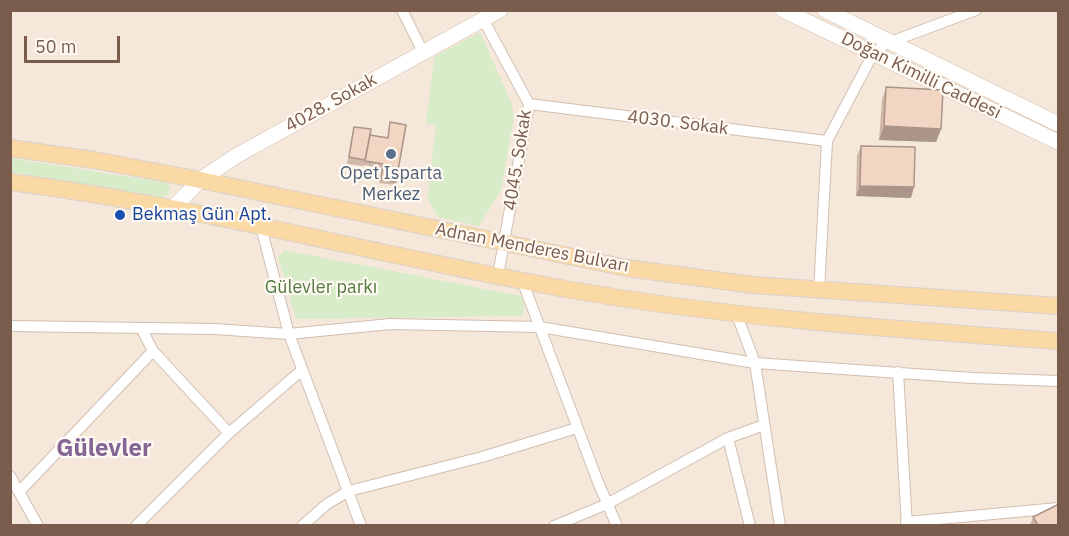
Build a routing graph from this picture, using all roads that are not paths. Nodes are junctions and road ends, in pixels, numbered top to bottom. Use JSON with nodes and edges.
{"nodes":[{"id":1,"x":402,"y":10,"type":"edge"},
{"id":2,"x":500,"y":10,"type":"edge"},
{"id":3,"x":783,"y":10,"type":"edge"},
{"id":4,"x":825,"y":10,"type":"edge"},
{"id":5,"x":976,"y":10,"type":"edge"},
{"id":6,"x":483,"y":19,"type":"junction"},
{"id":7,"x":890,"y":42,"type":"junction"},
{"id":8,"x":423,"y":52,"type":"junction"},
{"id":9,"x":873,"y":54,"type":"junction"},
{"id":10,"x":529,"y":104,"type":"junction"},
{"id":11,"x":1059,"y":124,"type":"edge"},
{"id":12,"x":827,"y":141,"type":"junction"},
{"id":13,"x":1059,"y":142,"type":"edge"},
{"id":14,"x":10,"y":148,"type":"edge"},
{"id":15,"x":200,"y":180,"type":"junction"},
{"id":16,"x":10,"y":182,"type":"edge"},
{"id":17,"x":172,"y":209,"type":"junction"},
{"id":18,"x":261,"y":227,"type":"junction"},
{"id":19,"x":503,"y":243,"type":"junction"},
{"id":20,"x":498,"y":275,"type":"junction"},
{"id":21,"x":522,"y":280,"type":"junction"},
{"id":22,"x":819,"y":291,"type":"junction"},
{"id":23,"x":1059,"y":306,"type":"edge"},
{"id":24,"x":737,"y":315,"type":"junction"},
{"id":25,"x":10,"y":326,"type":"edge"},
{"id":26,"x":540,"y":327,"type":"junction"},
{"id":27,"x":141,"y":328,"type":"junction"},
{"id":28,"x":289,"y":334,"type":"junction"},
{"id":29,"x":1059,"y":340,"type":"edge"},
{"id":30,"x":153,"y":351,"type":"junction"},
{"id":31,"x":755,"y":363,"type":"junction"},
{"id":32,"x":302,"y":370,"type":"junction"},
{"id":33,"x":898,"y":372,"type":"junction"},
{"id":34,"x":1059,"y":381,"type":"edge"},
{"id":35,"x":764,"y":425,"type":"junction"},
{"id":36,"x":577,"y":428,"type":"junction"},
{"id":37,"x":229,"y":433,"type":"junction"},
{"id":38,"x":728,"y":438,"type":"junction"},
{"id":39,"x":10,"y":476,"type":"edge"},
{"id":40,"x":19,"y":492,"type":"junction"},
{"id":41,"x":349,"y":492,"type":"junction"},
{"id":42,"x":607,"y":504,"type":"junction"},
{"id":43,"x":1059,"y":507,"type":"edge"},
{"id":44,"x":144,"y":523,"type":"edge"},
{"id":45,"x":907,"y":524,"type":"edge"},
{"id":46,"x":38,"y":525,"type":"edge"},
{"id":47,"x":302,"y":525,"type":"edge"},
{"id":48,"x":361,"y":525,"type":"edge"},
{"id":49,"x":554,"y":525,"type":"edge"},
{"id":50,"x":617,"y":525,"type":"edge"},
{"id":51,"x":750,"y":525,"type":"edge"},
{"id":52,"x":780,"y":525,"type":"edge"}],
"edges":[{"from":1,"to":8,"type":"street"},
{"from":2,"to":6,"type":"main road","name":"4028. Sokak"},
{"from":3,"to":9,"type":"main road","name":"Doğan Kimilli Caddesi"},
{"from":4,"to":7,"type":"main road","name":"Doğan Kimilli Caddesi"},
{"from":5,"to":7,"type":"street"},
{"from":6,"to":8,"type":"main road","name":"4028. Sokak"},
{"from":6,"to":10,"type":"street","name":"4045. Sokak"},
{"from":7,"to":9,"type":"street"},
{"from":7,"to":11,"type":"main road","name":"Doğan Kimilli Caddesi"},
{"from":8,"to":15,"type":"main road","name":"4028. Sokak"},
{"from":9,"to":12,"type":"street"},
{"from":9,"to":13,"type":"main road","name":"Doğan Kimilli Caddesi"},
{"from":10,"to":12,"type":"street","name":"4030. Sokak"},
{"from":10,"to":19,"type":"street","name":"4045. Sokak"},
{"from":12,"to":22,"type":"street"},
{"from":14,"to":15,"type":"main road","name":"Adnan Menderes Bulvarı"},
{"from":15,"to":17,"type":"main road","name":"4028. Sokak"},
{"from":15,"to":19,"type":"main road","name":"Adnan Menderes Bulvarı"},
{"from":16,"to":17,"type":"main road","name":"Adnan Menderes Bulvarı"},
{"from":17,"to":18,"type":"main road","name":"Adnan Menderes Bulvarı"},
{"from":18,"to":20,"type":"main road","name":"Adnan Menderes Bulvarı"},
{"from":18,"to":28,"type":"street"},
{"from":19,"to":20,"type":"street","name":"4045. Sokak"},
{"from":19,"to":22,"type":"main road","name":"Adnan Menderes Bulvarı"},
{"from":20,"to":21,"type":"main road","name":"Adnan Menderes Bulvarı"},
{"from":21,"to":24,"type":"main road","name":"Adnan Menderes Bulvarı"},
{"from":21,"to":26,"type":"street"},
{"from":22,"to":23,"type":"main road","name":"Adnan Menderes Bulvarı"},
{"from":24,"to":29,"type":"main road","name":"Adnan Menderes Bulvarı"},
{"from":24,"to":31,"type":"street"},
{"from":25,"to":27,"type":"street"},
{"from":26,"to":28,"type":"street"},
{"from":26,"to":31,"type":"street"},
{"from":26,"to":36,"type":"street"},
{"from":27,"to":28,"type":"street"},
{"from":27,"to":30,"type":"street"},
{"from":28,"to":32,"type":"street"},
{"from":30,"to":37,"type":"street"},
{"from":30,"to":40,"type":"street"},
{"from":31,"to":33,"type":"street"},
{"from":31,"to":35,"type":"street"},
{"from":32,"to":37,"type":"street"},
{"from":32,"to":41,"type":"street"},
{"from":33,"to":34,"type":"street"},
{"from":33,"to":45,"type":"street"},
{"from":35,"to":38,"type":"street"},
{"from":35,"to":52,"type":"street"},
{"from":36,"to":41,"type":"street"},
{"from":36,"to":42,"type":"street"},
{"from":37,"to":44,"type":"street"},
{"from":38,"to":42,"type":"street"},
{"from":38,"to":51,"type":"street"},
{"from":39,"to":40,"type":"street"},
{"from":40,"to":46,"type":"street"},
{"from":41,"to":47,"type":"street"},
{"from":41,"to":48,"type":"street"},
{"from":42,"to":49,"type":"street"},
{"from":42,"to":50,"type":"street"},
{"from":43,"to":45,"type":"street"}]}
